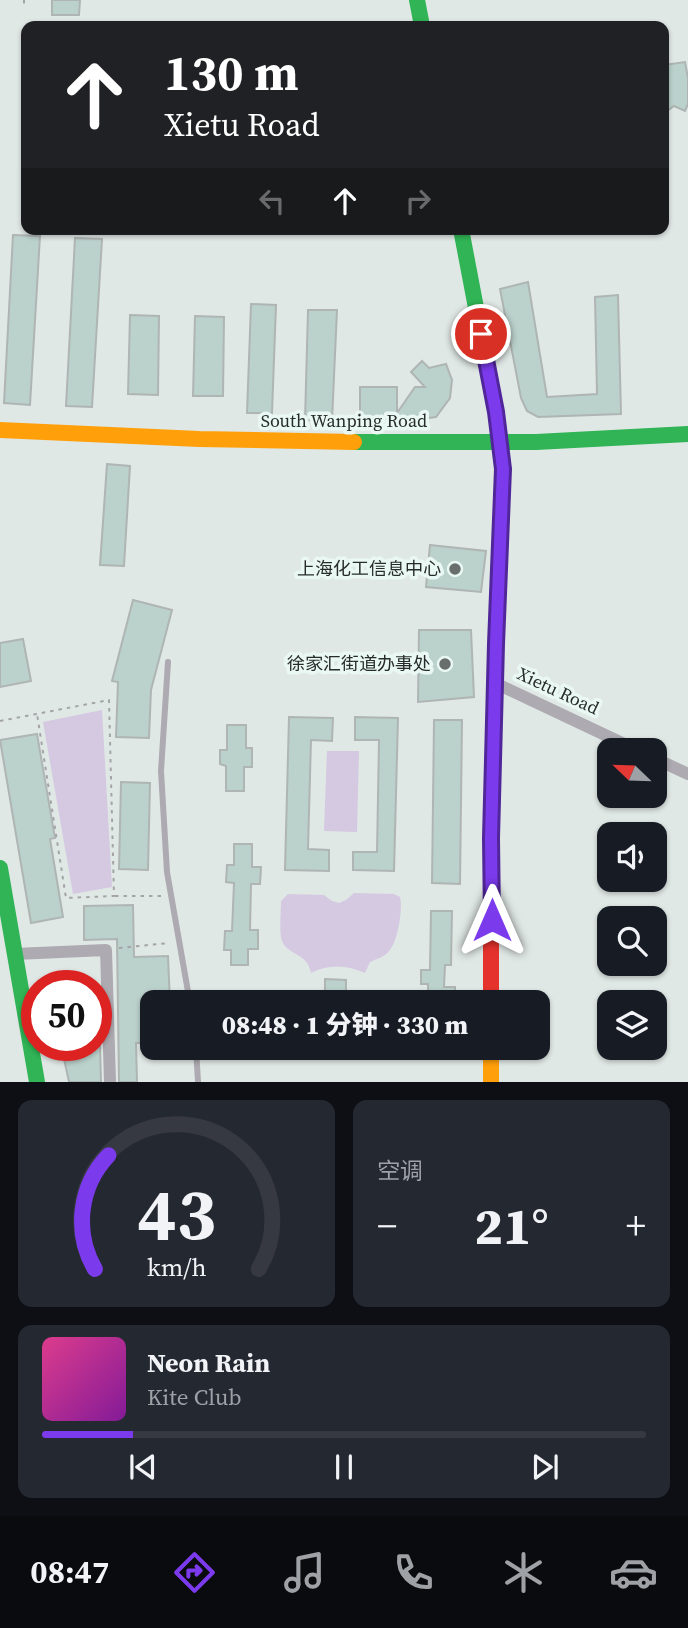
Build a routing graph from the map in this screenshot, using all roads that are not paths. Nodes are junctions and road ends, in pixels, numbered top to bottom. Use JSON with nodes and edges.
{"nodes":[{"id":1,"x":417,"y":0,"type":"edge"},
{"id":2,"x":421,"y":21,"type":"edge"},
{"id":3,"x":462,"y":235,"type":"edge"},
{"id":4,"x":0,"y":430,"type":"edge"},
{"id":5,"x":688,"y":434,"type":"edge"},
{"id":6,"x":499,"y":442,"type":"junction"},
{"id":7,"x":168,"y":662,"type":"dead end"},
{"id":8,"x":495,"y":683,"type":"junction"},
{"id":9,"x":611,"y":738,"type":"edge"},
{"id":10,"x":667,"y":764,"type":"edge"},
{"id":11,"x":688,"y":774,"type":"edge"},
{"id":12,"x":0,"y":868,"type":"edge"},
{"id":13,"x":15,"y":954,"type":"junction"},
{"id":14,"x":188,"y":990,"type":"edge"},
{"id":15,"x":491,"y":990,"type":"edge"},
{"id":16,"x":197,"y":1060,"type":"edge"},
{"id":17,"x":491,"y":1060,"type":"edge"},
{"id":18,"x":37,"y":1082,"type":"edge"},
{"id":19,"x":110,"y":1082,"type":"edge"},
{"id":20,"x":198,"y":1082,"type":"edge"},
{"id":21,"x":491,"y":1082,"type":"edge"}],
"edges":[{"from":1,"to":2,"type":"main road"},
{"from":3,"to":6,"type":"main road","name":"Xietu Road"},
{"from":4,"to":6,"type":"main road","name":"South Wanping Road"},
{"from":5,"to":6,"type":"main road","name":"South Wanping Road"},
{"from":6,"to":8,"type":"main road","name":"Xietu Road"},
{"from":7,"to":14,"type":"lane"},
{"from":8,"to":9,"type":"street","name":"Xietu Road"},
{"from":8,"to":15,"type":"main road"},
{"from":10,"to":11,"type":"street"},
{"from":12,"to":13,"type":"main road"},
{"from":13,"to":18,"type":"main road"},
{"from":13,"to":19,"type":"street"},
{"from":16,"to":20,"type":"lane"},
{"from":17,"to":21,"type":"main road"}]}
